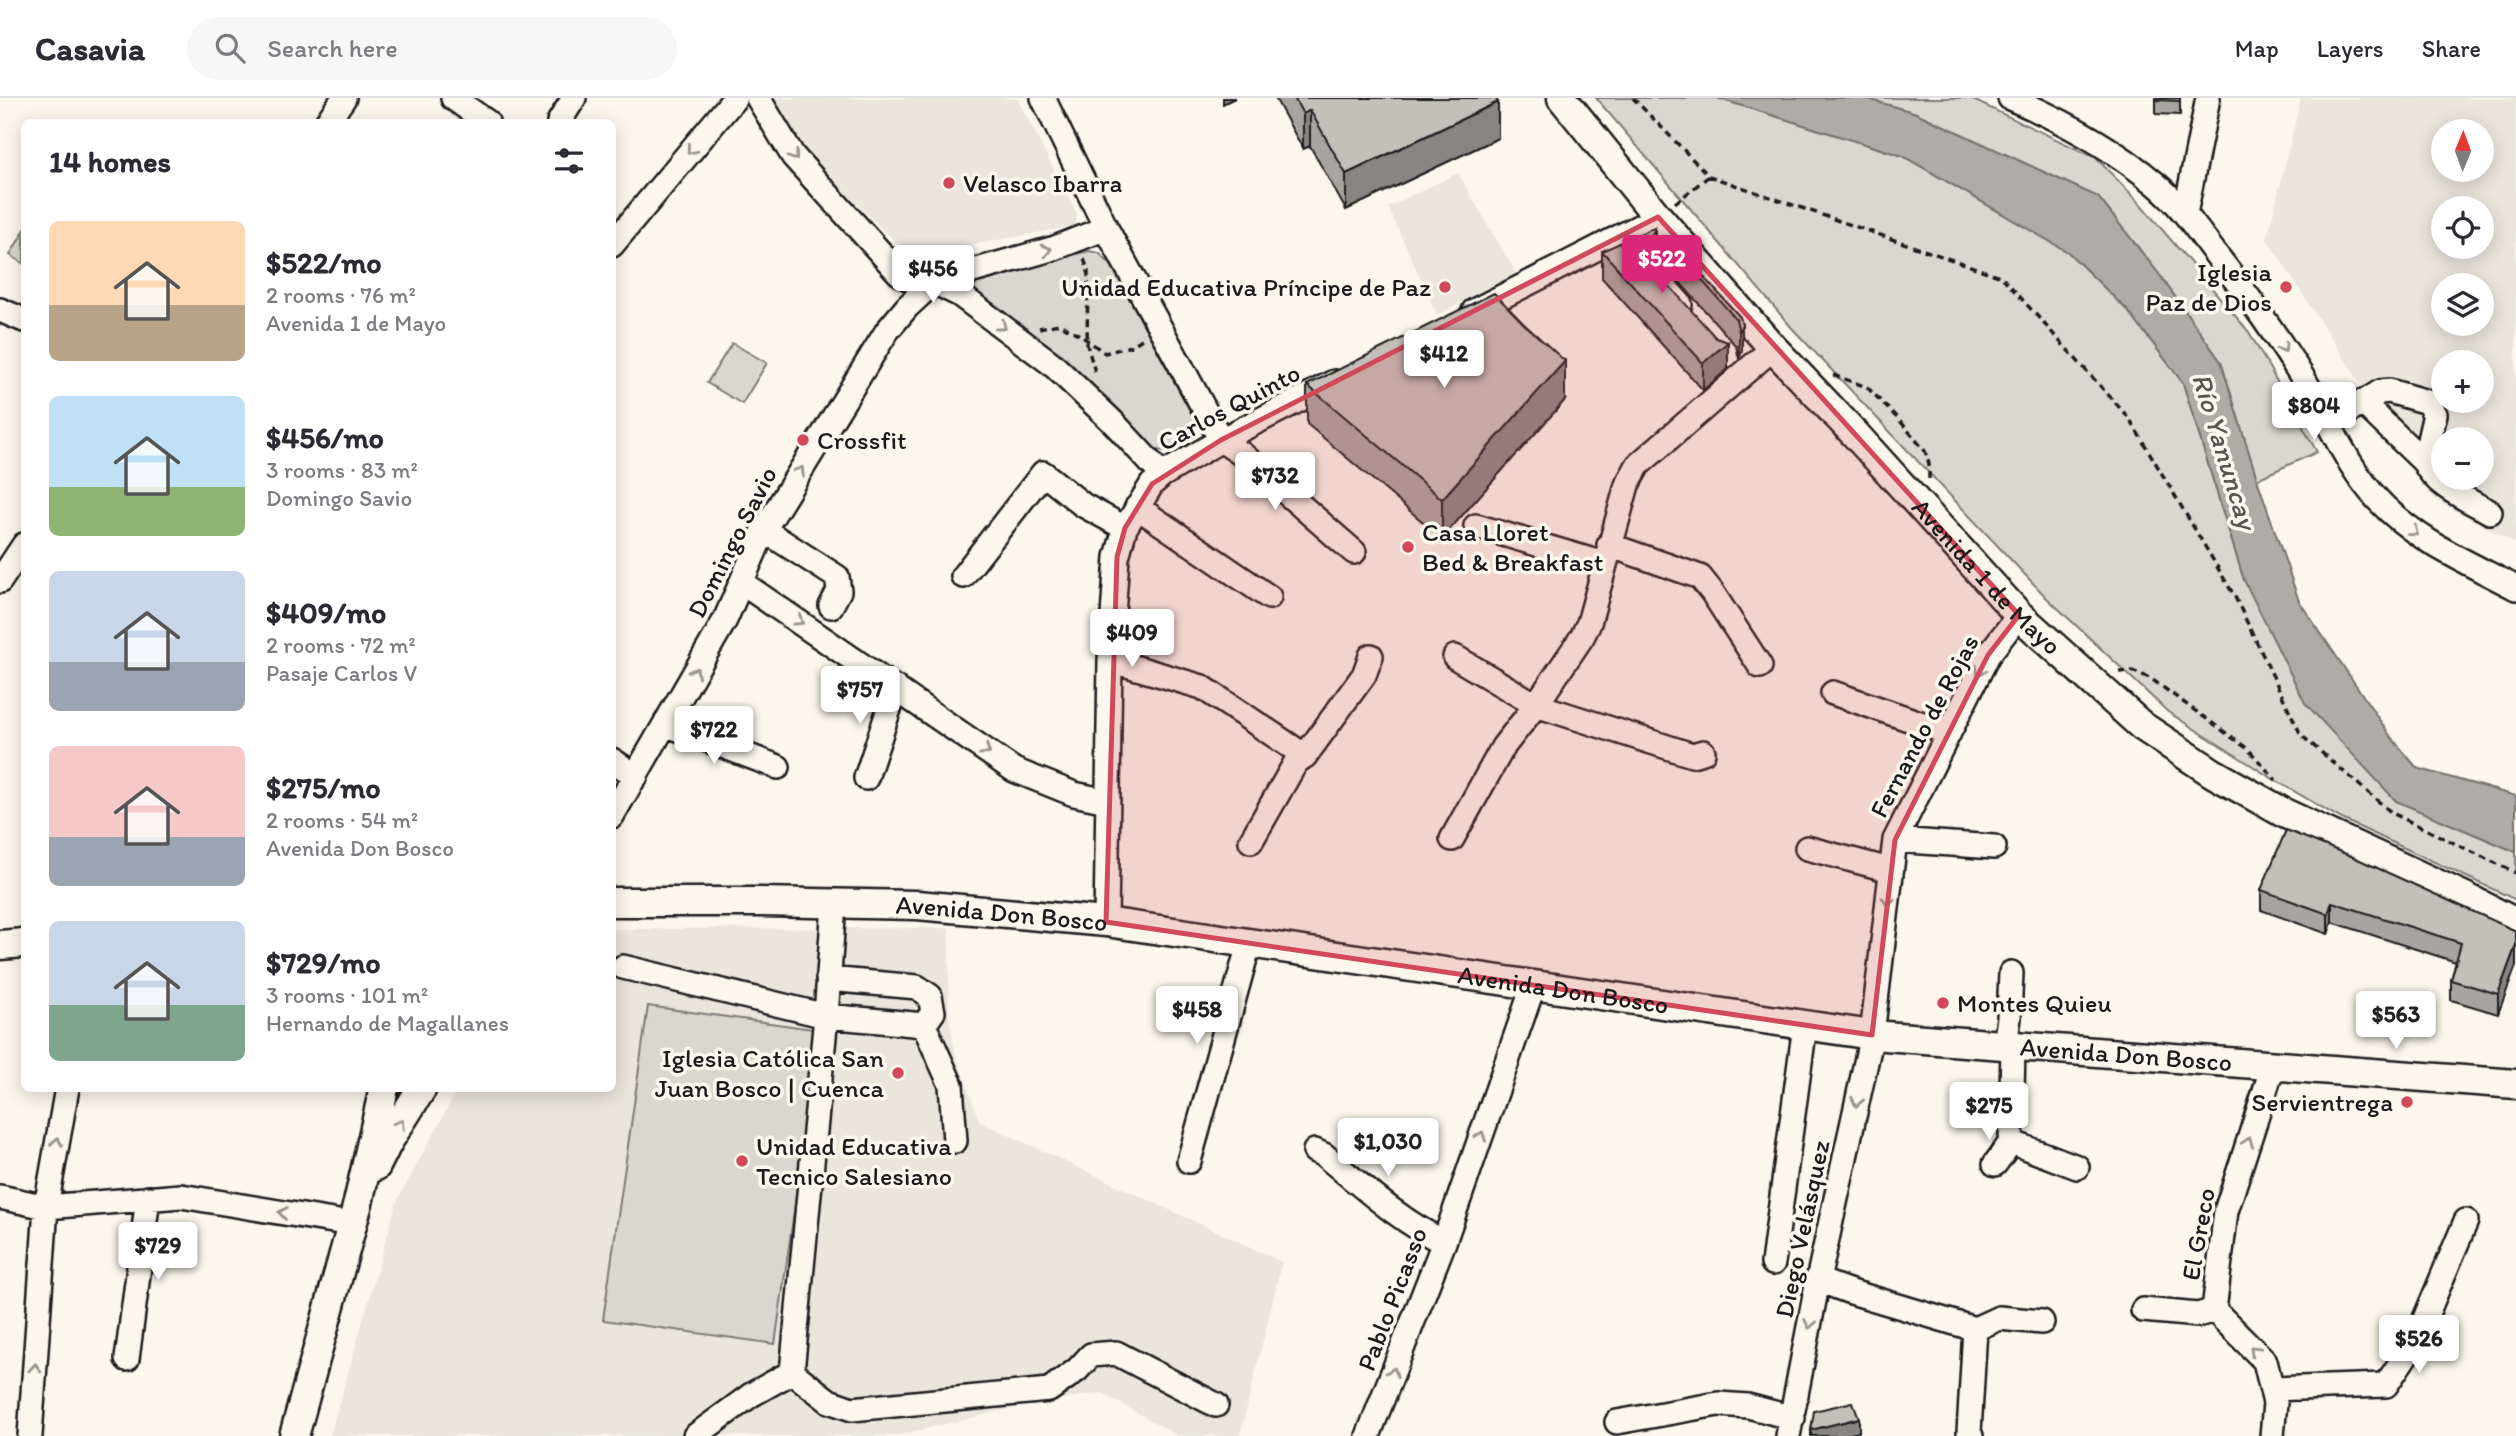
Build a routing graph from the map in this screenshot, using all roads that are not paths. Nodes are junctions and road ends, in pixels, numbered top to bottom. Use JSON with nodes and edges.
{"nodes":[{"id":1,"x":344,"y":98,"type":"edge"},
{"id":2,"x":453,"y":98,"type":"edge"},
{"id":3,"x":574,"y":98,"type":"edge"},
{"id":4,"x":735,"y":98,"type":"edge"},
{"id":5,"x":758,"y":98,"type":"edge"},
{"id":6,"x":1043,"y":98,"type":"edge"},
{"id":7,"x":1562,"y":98,"type":"edge"},
{"id":8,"x":2010,"y":98,"type":"edge"},
{"id":9,"x":2208,"y":98,"type":"edge"},
{"id":10,"x":329,"y":119,"type":"edge"},
{"id":11,"x":483,"y":119,"type":"edge"},
{"id":12,"x":561,"y":119,"type":"edge"},
{"id":13,"x":2185,"y":214,"type":"junction"},
{"id":14,"x":1658,"y":217,"type":"junction"},
{"id":15,"x":1107,"y":228,"type":"junction"},
{"id":16,"x":616,"y":240,"type":"edge"},
{"id":17,"x":1679,"y":240,"type":"junction"},
{"id":18,"x":934,"y":282,"type":"junction"},
{"id":19,"x":0,"y":310,"type":"edge"},
{"id":20,"x":1691,"y":316,"type":"edge"},
{"id":21,"x":21,"y":319,"type":"edge"},
{"id":22,"x":1452,"y":322,"type":"edge"},
{"id":23,"x":1773,"y":348,"type":"junction"},
{"id":24,"x":1355,"y":372,"type":"edge"},
{"id":25,"x":2362,"y":402,"type":"junction"},
{"id":26,"x":2327,"y":421,"type":"junction"},
{"id":27,"x":1221,"y":440,"type":"junction"},
{"id":28,"x":2424,"y":462,"type":"junction"},
{"id":29,"x":1162,"y":475,"type":"junction"},
{"id":30,"x":1137,"y":507,"type":"junction"},
{"id":31,"x":2490,"y":512,"type":"dead end"},
{"id":32,"x":1476,"y":526,"type":"dead end"},
{"id":33,"x":1125,"y":528,"type":"junction"},
{"id":34,"x":764,"y":530,"type":"junction"},
{"id":35,"x":21,"y":550,"type":"edge"},
{"id":36,"x":1354,"y":552,"type":"dead end"},
{"id":37,"x":1607,"y":555,"type":"junction"},
{"id":38,"x":963,"y":576,"type":"dead end"},
{"id":39,"x":0,"y":581,"type":"edge"},
{"id":40,"x":743,"y":583,"type":"junction"},
{"id":41,"x":2516,"y":588,"type":"edge"},
{"id":42,"x":1269,"y":597,"type":"dead end"},
{"id":43,"x":831,"y":606,"type":"dead end"},
{"id":44,"x":2020,"y":615,"type":"junction"},
{"id":45,"x":1371,"y":656,"type":"dead end"},
{"id":46,"x":1455,"y":657,"type":"dead end"},
{"id":47,"x":1110,"y":660,"type":"junction"},
{"id":48,"x":1760,"y":666,"type":"dead end"},
{"id":49,"x":896,"y":688,"type":"junction"},
{"id":50,"x":1833,"y":693,"type":"dead end"},
{"id":51,"x":1536,"y":705,"type":"junction"},
{"id":52,"x":665,"y":724,"type":"junction"},
{"id":53,"x":1949,"y":733,"type":"junction"},
{"id":54,"x":1703,"y":752,"type":"dead end"},
{"id":55,"x":1305,"y":756,"type":"junction"},
{"id":56,"x":616,"y":763,"type":"edge"},
{"id":57,"x":778,"y":767,"type":"dead end"},
{"id":58,"x":636,"y":776,"type":"junction"},
{"id":59,"x":866,"y":778,"type":"dead end"},
{"id":60,"x":1107,"y":801,"type":"junction"},
{"id":61,"x":616,"y":809,"type":"edge"},
{"id":62,"x":1452,"y":839,"type":"dead end"},
{"id":63,"x":1895,"y":840,"type":"junction"},
{"id":64,"x":1251,"y":841,"type":"dead end"},
{"id":65,"x":1993,"y":847,"type":"dead end"},
{"id":66,"x":1807,"y":848,"type":"dead end"},
{"id":67,"x":1890,"y":870,"type":"junction"},
{"id":68,"x":616,"y":902,"type":"edge"},
{"id":69,"x":834,"y":904,"type":"junction"},
{"id":70,"x":1106,"y":922,"type":"junction"},
{"id":71,"x":2516,"y":923,"type":"edge"},
{"id":72,"x":21,"y":943,"type":"edge"},
{"id":73,"x":1249,"y":944,"type":"junction"},
{"id":74,"x":0,"y":945,"type":"edge"},
{"id":75,"x":623,"y":967,"type":"dead end"},
{"id":76,"x":2011,"y":973,"type":"dead end"},
{"id":77,"x":828,"y":979,"type":"junction"},
{"id":78,"x":1534,"y":984,"type":"junction"},
{"id":79,"x":826,"y":1016,"type":"junction"},
{"id":80,"x":1805,"y":1025,"type":"junction"},
{"id":81,"x":924,"y":1026,"type":"junction"},
{"id":82,"x":1872,"y":1035,"type":"junction"},
{"id":83,"x":2009,"y":1045,"type":"junction"},
{"id":84,"x":2273,"y":1066,"type":"junction"},
{"id":85,"x":2516,"y":1084,"type":"edge"},
{"id":86,"x":66,"y":1092,"type":"edge"},
{"id":87,"x":383,"y":1092,"type":"edge"},
{"id":88,"x":419,"y":1092,"type":"edge"},
{"id":89,"x":955,"y":1141,"type":"dead end"},
{"id":90,"x":2011,"y":1142,"type":"junction"},
{"id":91,"x":1315,"y":1151,"type":"dead end"},
{"id":92,"x":1189,"y":1161,"type":"dead end"},
{"id":93,"x":1995,"y":1164,"type":"dead end"},
{"id":94,"x":2077,"y":1167,"type":"dead end"},
{"id":95,"x":0,"y":1197,"type":"edge"},
{"id":96,"x":148,"y":1198,"type":"junction"},
{"id":97,"x":46,"y":1208,"type":"junction"},
{"id":98,"x":354,"y":1214,"type":"junction"},
{"id":99,"x":2466,"y":1221,"type":"dead end"},
{"id":100,"x":1444,"y":1242,"type":"junction"},
{"id":101,"x":1773,"y":1262,"type":"dead end"},
{"id":102,"x":1818,"y":1280,"type":"junction"},
{"id":103,"x":2143,"y":1310,"type":"dead end"},
{"id":104,"x":2214,"y":1310,"type":"junction"},
{"id":105,"x":2042,"y":1322,"type":"dead end"},
{"id":106,"x":1975,"y":1329,"type":"junction"},
{"id":107,"x":127,"y":1359,"type":"dead end"},
{"id":108,"x":792,"y":1372,"type":"junction"},
{"id":109,"x":2273,"y":1389,"type":"junction"},
{"id":110,"x":1216,"y":1405,"type":"dead end"},
{"id":111,"x":1618,"y":1422,"type":"dead end"},
{"id":112,"x":1791,"y":1427,"type":"edge"},
{"id":113,"x":30,"y":1436,"type":"edge"},
{"id":114,"x":294,"y":1436,"type":"edge"},
{"id":115,"x":695,"y":1436,"type":"edge"},
{"id":116,"x":1368,"y":1436,"type":"edge"},
{"id":117,"x":1971,"y":1436,"type":"edge"},
{"id":118,"x":2272,"y":1436,"type":"edge"}],
"edges":[{"from":1,"to":10,"type":"street"},
{"from":2,"to":11,"type":"street"},
{"from":3,"to":12,"type":"street"},
{"from":4,"to":16,"type":"street","one_way":true},
{"from":5,"to":18,"type":"street","one_way":true},
{"from":6,"to":15,"type":"street"},
{"from":7,"to":14,"type":"main road","name":"Avenida 1 de Mayo"},
{"from":8,"to":13,"type":"street"},
{"from":9,"to":13,"type":"street"},
{"from":13,"to":26,"type":"street","one_way":true},
{"from":14,"to":17,"type":"main road","name":"Avenida 1 de Mayo"},
{"from":14,"to":22,"type":"street"},
{"from":18,"to":15,"type":"street","name":"Domingo Savio","one_way":true},
{"from":15,"to":27,"type":"street"},
{"from":17,"to":20,"type":"street"},
{"from":17,"to":23,"type":"main road","name":"Avenida 1 de Mayo"},
{"from":18,"to":29,"type":"street","one_way":true},
{"from":34,"to":18,"type":"street","name":"Domingo Savio","one_way":true},
{"from":19,"to":21,"type":"street"},
{"from":23,"to":37,"type":"street"},
{"from":23,"to":44,"type":"main road","name":"Avenida 1 de Mayo"},
{"from":24,"to":27,"type":"street","name":"Carlos Quinto"},
{"from":25,"to":26,"type":"street"},
{"from":25,"to":28,"type":"street"},
{"from":25,"to":28,"type":"street"},
{"from":26,"to":41,"type":"street","one_way":true},
{"from":27,"to":29,"type":"street","name":"Carlos Quinto"},
{"from":27,"to":36,"type":"street"},
{"from":28,"to":31,"type":"street"},
{"from":29,"to":30,"type":"street","name":"Carlos Quinto"},
{"from":30,"to":33,"type":"street","name":"Carlos Quinto"},
{"from":30,"to":42,"type":"street"},
{"from":32,"to":37,"type":"street"},
{"from":33,"to":38,"type":"street"},
{"from":33,"to":47,"type":"street","name":"Carlos Quinto"},
{"from":34,"to":40,"type":"street","name":"Domingo Savio"},
{"from":34,"to":43,"type":"street"},
{"from":35,"to":39,"type":"street"},
{"from":37,"to":48,"type":"street"},
{"from":37,"to":51,"type":"street"},
{"from":40,"to":49,"type":"street","one_way":true},
{"from":52,"to":40,"type":"street","name":"Domingo Savio","one_way":true},
{"from":44,"to":53,"type":"street","name":"Fernando de Rojas","one_way":true},
{"from":44,"to":71,"type":"main road","name":"Avenida 1 de Mayo"},
{"from":45,"to":55,"type":"street"},
{"from":46,"to":51,"type":"street"},
{"from":47,"to":55,"type":"street"},
{"from":47,"to":60,"type":"street","name":"Carlos Quinto"},
{"from":49,"to":59,"type":"street"},
{"from":49,"to":60,"type":"street","one_way":true},
{"from":50,"to":53,"type":"street"},
{"from":51,"to":54,"type":"street"},
{"from":51,"to":62,"type":"street"},
{"from":52,"to":57,"type":"street"},
{"from":52,"to":58,"type":"street","name":"Domingo Savio"},
{"from":53,"to":63,"type":"street","name":"Fernando de Rojas"},
{"from":55,"to":64,"type":"street"},
{"from":56,"to":58,"type":"street"},
{"from":58,"to":61,"type":"street","name":"Domingo Savio"},
{"from":60,"to":70,"type":"street","name":"Carlos Quinto"},
{"from":63,"to":65,"type":"street"},
{"from":63,"to":67,"type":"street","name":"Fernando de Rojas"},
{"from":66,"to":67,"type":"street"},
{"from":67,"to":82,"type":"street","name":"Fernando de Rojas","one_way":true},
{"from":68,"to":69,"type":"main road","name":"Avenida Don Bosco"},
{"from":69,"to":70,"type":"main road","name":"Avenida Don Bosco"},
{"from":69,"to":77,"type":"street"},
{"from":70,"to":73,"type":"main road","name":"Avenida Don Bosco"},
{"from":72,"to":74,"type":"main road"},
{"from":73,"to":78,"type":"main road","name":"Avenida Don Bosco"},
{"from":73,"to":92,"type":"street"},
{"from":75,"to":79,"type":"street"},
{"from":76,"to":83,"type":"street"},
{"from":77,"to":79,"type":"street"},
{"from":77,"to":81,"type":"street"},
{"from":78,"to":80,"type":"main road","name":"Avenida Don Bosco"},
{"from":100,"to":78,"type":"street","name":"Pablo Picasso","one_way":true},
{"from":79,"to":81,"type":"street"},
{"from":79,"to":108,"type":"street"},
{"from":80,"to":82,"type":"main road","name":"Avenida Don Bosco"},
{"from":80,"to":101,"type":"street"},
{"from":81,"to":89,"type":"street"},
{"from":82,"to":83,"type":"main road","name":"Avenida Don Bosco"},
{"from":82,"to":102,"type":"street","name":"Diego Velásquez","one_way":true},
{"from":83,"to":84,"type":"main road","name":"Avenida Don Bosco"},
{"from":83,"to":90,"type":"street"},
{"from":84,"to":85,"type":"main road","name":"Avenida Don Bosco"},
{"from":104,"to":84,"type":"street","name":"El Greco","one_way":true},
{"from":97,"to":86,"type":"street","one_way":true},
{"from":87,"to":98,"type":"main road"},
{"from":98,"to":88,"type":"main road","one_way":true},
{"from":90,"to":93,"type":"street"},
{"from":90,"to":94,"type":"street"},
{"from":91,"to":100,"type":"street"},
{"from":95,"to":97,"type":"street"},
{"from":96,"to":97,"type":"street"},
{"from":98,"to":96,"type":"street","one_way":true},
{"from":96,"to":107,"type":"street"},
{"from":113,"to":97,"type":"street","one_way":true},
{"from":98,"to":114,"type":"main road"},
{"from":99,"to":109,"type":"street"},
{"from":116,"to":100,"type":"street","name":"Pablo Picasso","one_way":true},
{"from":102,"to":106,"type":"street"},
{"from":102,"to":112,"type":"street","name":"Diego Velásquez","one_way":true},
{"from":103,"to":104,"type":"street"},
{"from":109,"to":104,"type":"street","name":"El Greco","one_way":true},
{"from":105,"to":106,"type":"street"},
{"from":106,"to":117,"type":"street"},
{"from":108,"to":110,"type":"street"},
{"from":108,"to":115,"type":"street"},
{"from":109,"to":118,"type":"street","name":"El Greco"},
{"from":111,"to":112,"type":"street"}]}
